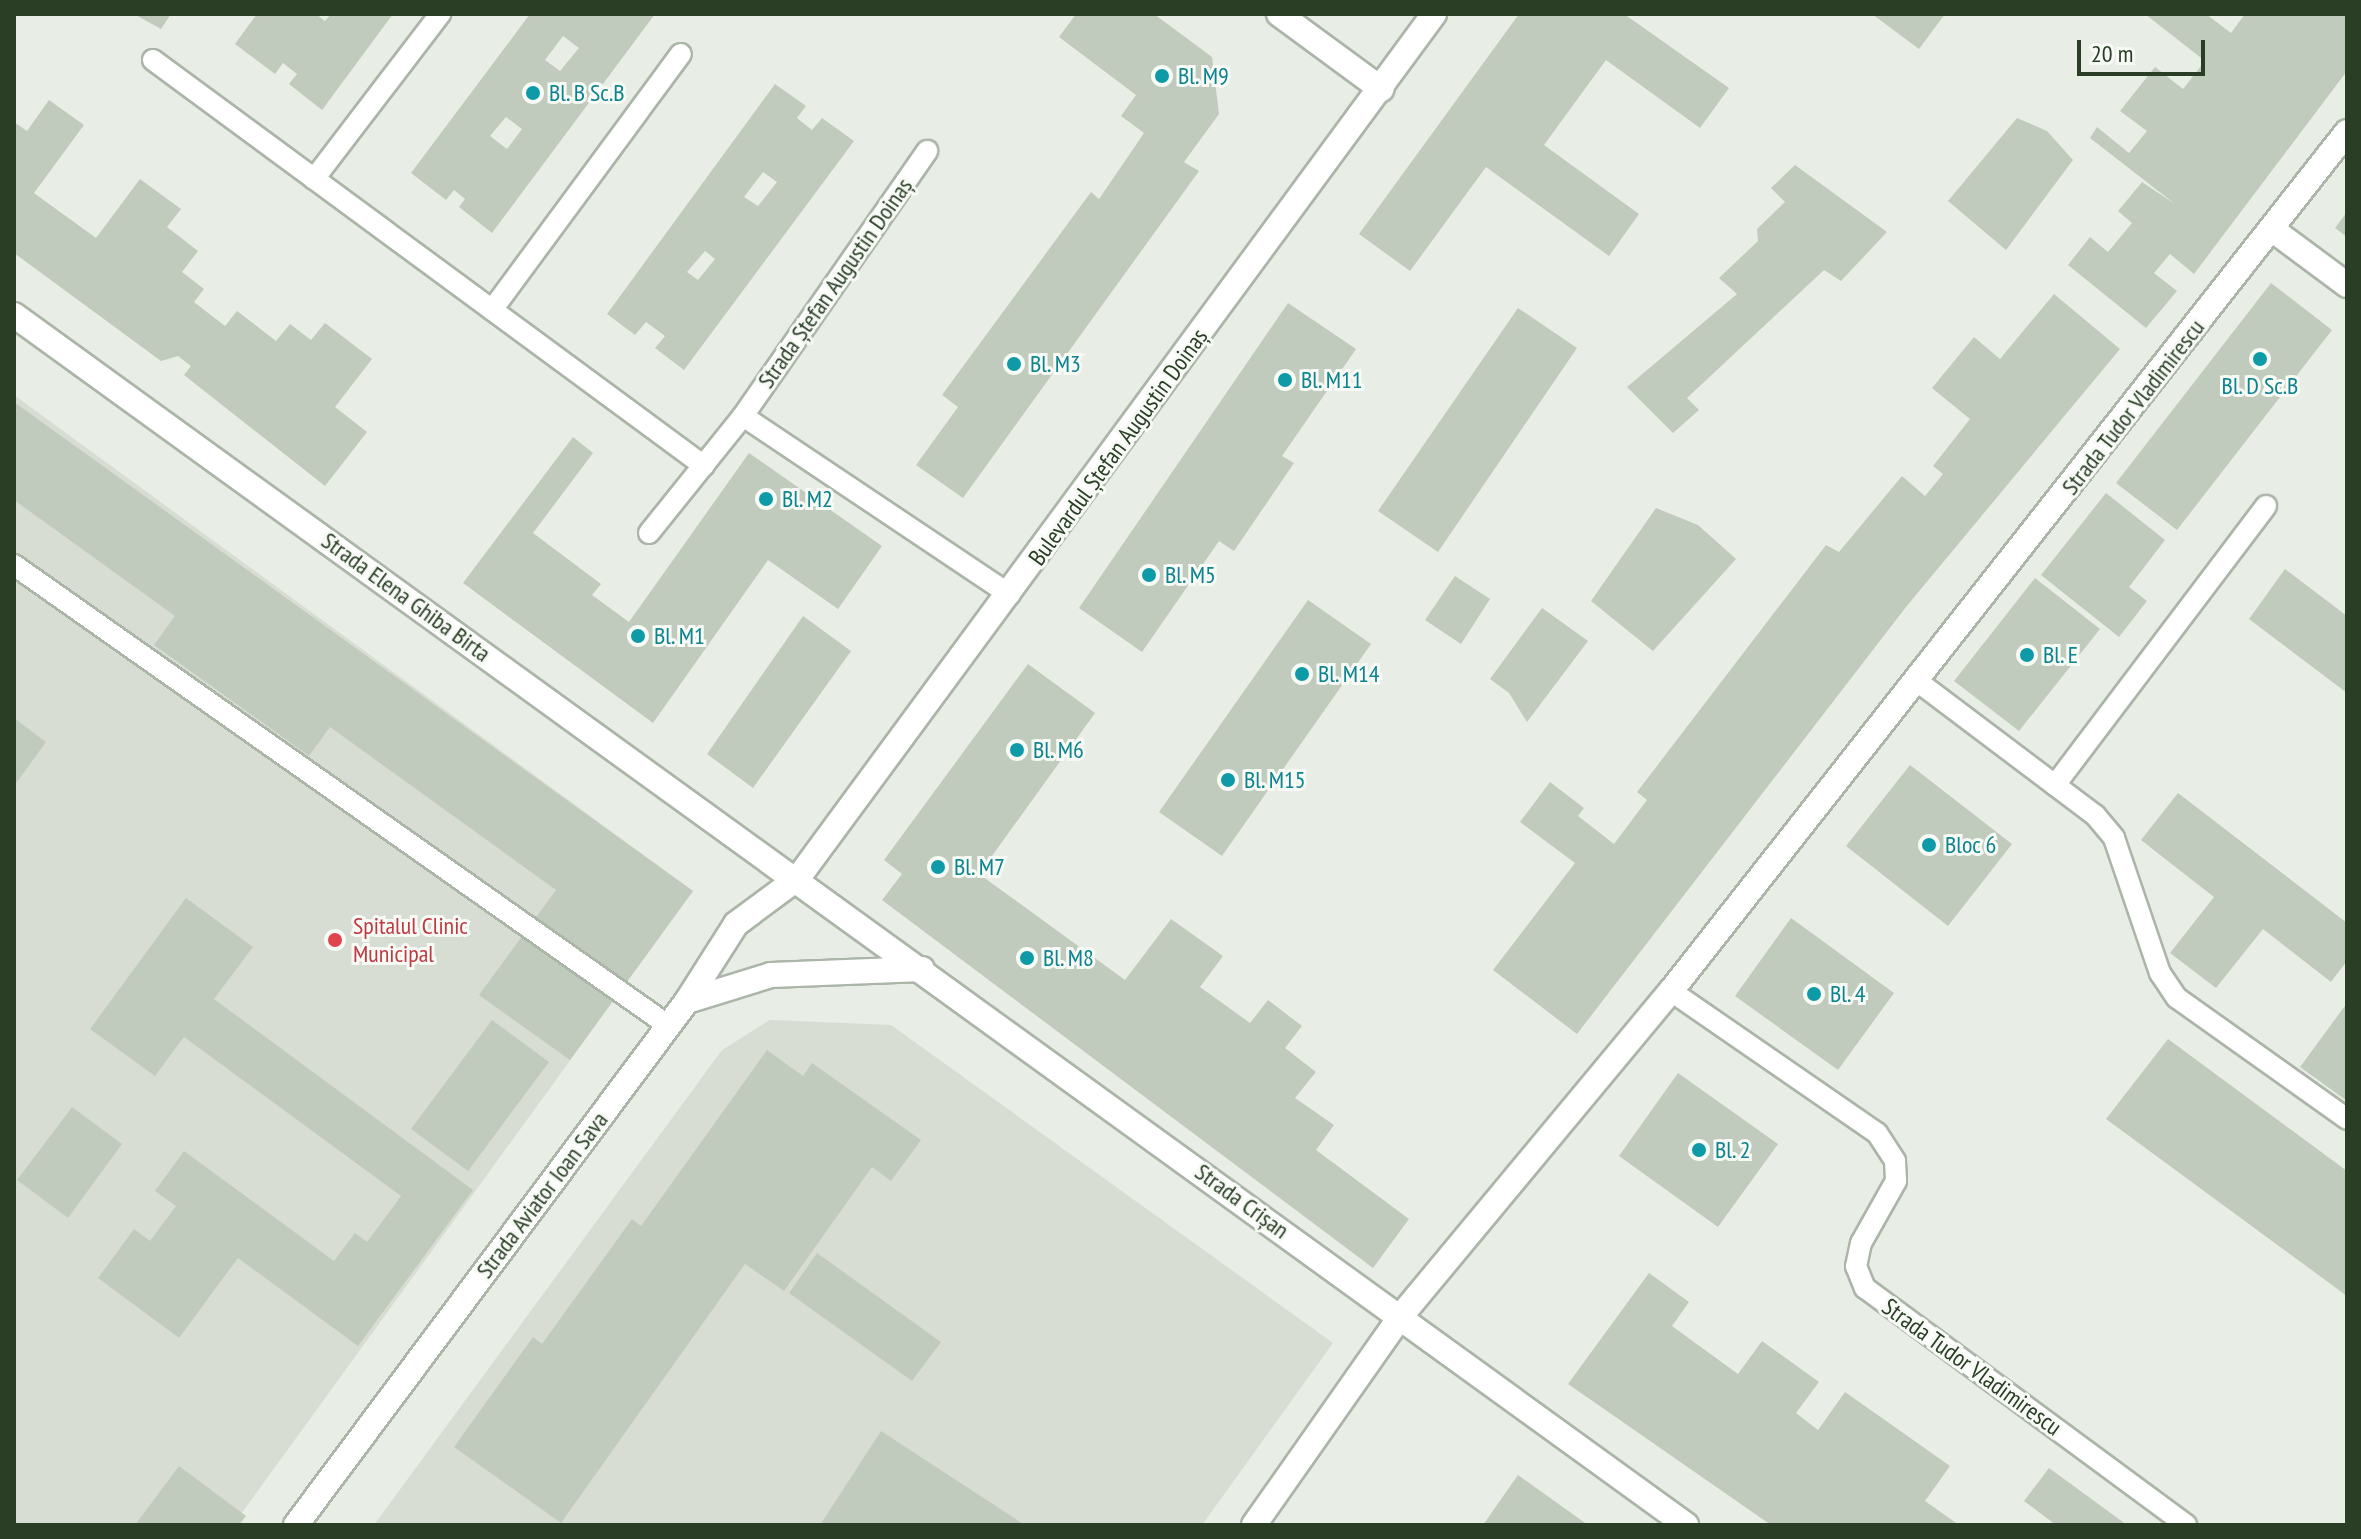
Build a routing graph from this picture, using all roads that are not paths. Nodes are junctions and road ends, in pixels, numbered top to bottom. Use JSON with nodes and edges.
{"nodes":[{"id":1,"x":440,"y":14,"type":"edge"},
{"id":2,"x":1279,"y":14,"type":"edge"},
{"id":3,"x":1434,"y":14,"type":"edge"},
{"id":4,"x":681,"y":54,"type":"dead end"},
{"id":5,"x":153,"y":60,"type":"dead end"},
{"id":6,"x":1381,"y":89,"type":"junction"},
{"id":7,"x":2347,"y":132,"type":"edge"},
{"id":8,"x":927,"y":151,"type":"dead end"},
{"id":9,"x":314,"y":179,"type":"junction"},
{"id":10,"x":2273,"y":230,"type":"junction"},
{"id":11,"x":2347,"y":285,"type":"edge"},
{"id":12,"x":492,"y":310,"type":"junction"},
{"id":13,"x":14,"y":315,"type":"edge"},
{"id":14,"x":743,"y":416,"type":"junction"},
{"id":15,"x":704,"y":466,"type":"junction"},
{"id":16,"x":2266,"y":506,"type":"dead end"},
{"id":17,"x":649,"y":533,"type":"dead end"},
{"id":18,"x":14,"y":565,"type":"edge"},
{"id":19,"x":1010,"y":595,"type":"junction"},
{"id":20,"x":1917,"y":681,"type":"junction"},
{"id":21,"x":2055,"y":785,"type":"junction"},
{"id":22,"x":798,"y":878,"type":"junction"},
{"id":23,"x":922,"y":969,"type":"junction"},
{"id":24,"x":1671,"y":991,"type":"junction"},
{"id":25,"x":687,"y":1001,"type":"junction"},
{"id":26,"x":669,"y":1026,"type":"junction"},
{"id":27,"x":2347,"y":1119,"type":"edge"},
{"id":28,"x":1400,"y":1317,"type":"junction"},
{"id":29,"x":296,"y":1525,"type":"edge"},
{"id":30,"x":1254,"y":1525,"type":"edge"},
{"id":31,"x":1686,"y":1525,"type":"edge"},
{"id":32,"x":2186,"y":1525,"type":"edge"}],
"edges":[{"from":1,"to":9,"type":"lane"},
{"from":2,"to":6,"type":"main road"},
{"from":3,"to":6,"type":"main road","name":"Bulevardul Ștefan Augustin Doinaș"},
{"from":4,"to":12,"type":"lane"},
{"from":5,"to":9,"type":"lane"},
{"from":6,"to":19,"type":"main road","name":"Bulevardul Ștefan Augustin Doinaș"},
{"from":7,"to":10,"type":"main road","name":"Strada Tudor Vladimirescu"},
{"from":8,"to":14,"type":"lane","name":"Strada Ștefan Augustin Doinaș"},
{"from":9,"to":12,"type":"lane"},
{"from":10,"to":11,"type":"main road"},
{"from":10,"to":20,"type":"main road","name":"Strada Tudor Vladimirescu"},
{"from":12,"to":15,"type":"lane"},
{"from":13,"to":22,"type":"main road","name":"Strada Elena Ghiba Birta"},
{"from":14,"to":15,"type":"lane","name":"Strada Ștefan Augustin Doinaș"},
{"from":14,"to":19,"type":"lane"},
{"from":15,"to":17,"type":"lane","name":"Strada Ștefan Augustin Doinaș"},
{"from":16,"to":21,"type":"lane"},
{"from":18,"to":26,"type":"lane"},
{"from":19,"to":22,"type":"main road","name":"Bulevardul Ștefan Augustin Doinaș"},
{"from":20,"to":21,"type":"lane"},
{"from":20,"to":24,"type":"main road","name":"Strada Tudor Vladimirescu"},
{"from":21,"to":27,"type":"lane"},
{"from":22,"to":23,"type":"main road","name":"Strada Crișan"},
{"from":22,"to":25,"type":"main road","name":"Strada Aviator Ioan Sava"},
{"from":23,"to":25,"type":"main road"},
{"from":23,"to":28,"type":"main road","name":"Strada Crișan"},
{"from":24,"to":28,"type":"main road","name":"Strada Tudor Vladimirescu"},
{"from":24,"to":32,"type":"lane","name":"Strada Tudor Vladimirescu"},
{"from":25,"to":26,"type":"main road","name":"Strada Aviator Ioan Sava"},
{"from":26,"to":29,"type":"main road","name":"Strada Aviator Ioan Sava"},
{"from":28,"to":30,"type":"main road","name":"Strada Tudor Vladimirescu"},
{"from":28,"to":31,"type":"main road","name":"Strada Crișan"}]}
